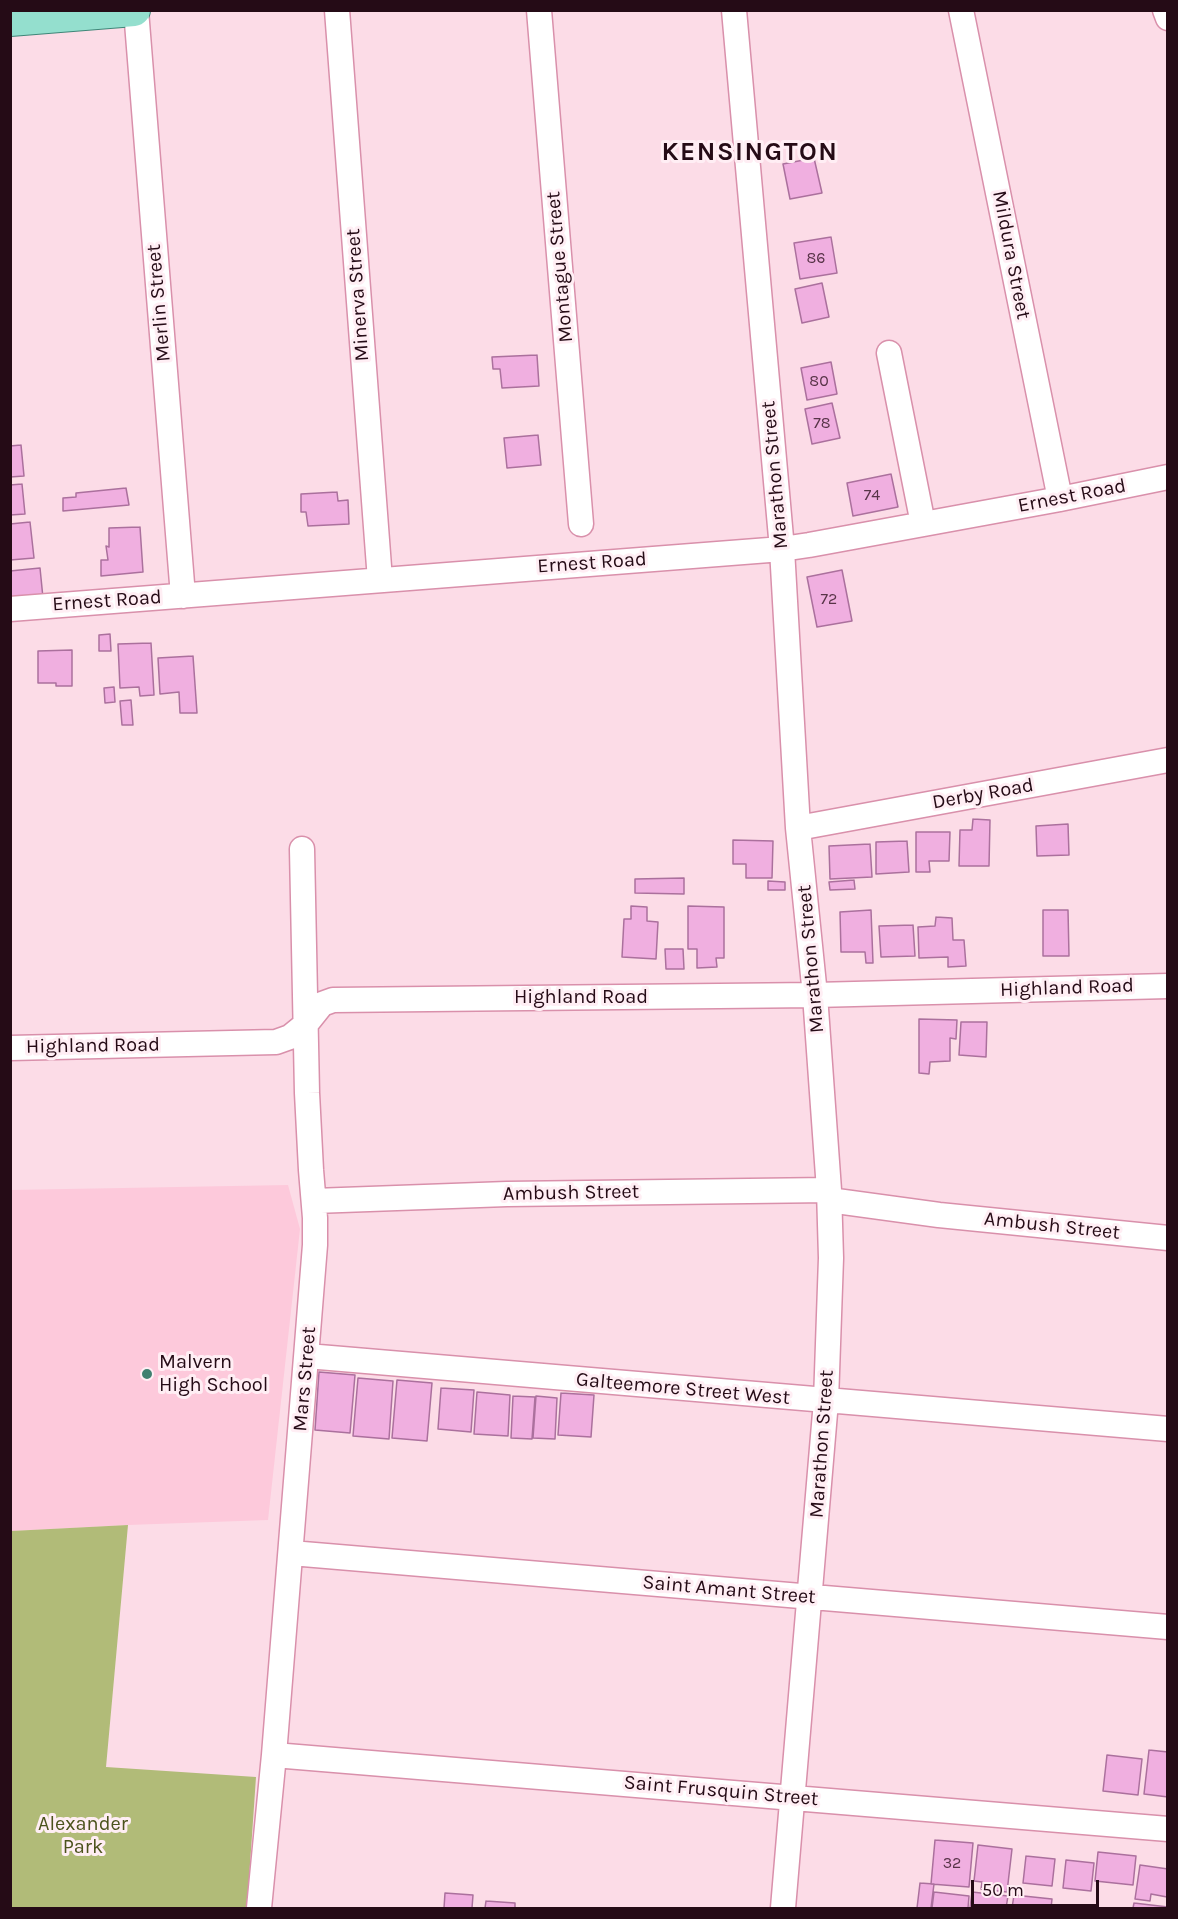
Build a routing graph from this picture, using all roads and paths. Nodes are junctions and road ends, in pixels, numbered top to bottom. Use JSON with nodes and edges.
{"nodes":[{"id":1,"x":135,"y":10,"type":"edge"},
{"id":2,"x":337,"y":10,"type":"edge"},
{"id":3,"x":539,"y":10,"type":"edge"},
{"id":4,"x":734,"y":10,"type":"edge"},
{"id":5,"x":961,"y":10,"type":"edge"},
{"id":6,"x":1165,"y":10,"type":"edge"},
{"id":7,"x":16,"y":17,"type":"edge"},
{"id":8,"x":1167,"y":18,"type":"edge"},
{"id":9,"x":889,"y":353,"type":"dead end"},
{"id":10,"x":1167,"y":477,"type":"edge"},
{"id":11,"x":1060,"y":499,"type":"junction"},
{"id":12,"x":581,"y":524,"type":"dead end"},
{"id":13,"x":923,"y":524,"type":"junction"},
{"id":14,"x":782,"y":549,"type":"junction"},
{"id":15,"x":380,"y":580,"type":"junction"},
{"id":16,"x":183,"y":596,"type":"junction"},
{"id":17,"x":10,"y":609,"type":"edge"},
{"id":18,"x":1167,"y":760,"type":"edge"},
{"id":19,"x":798,"y":828,"type":"junction"},
{"id":20,"x":302,"y":849,"type":"dead end"},
{"id":21,"x":1167,"y":986,"type":"edge"},
{"id":22,"x":815,"y":995,"type":"junction"},
{"id":23,"x":306,"y":1024,"type":"junction"},
{"id":24,"x":10,"y":1048,"type":"edge"},
{"id":25,"x":829,"y":1195,"type":"junction"},
{"id":26,"x":314,"y":1201,"type":"junction"},
{"id":27,"x":1167,"y":1238,"type":"edge"},
{"id":28,"x":307,"y":1356,"type":"junction"},
{"id":29,"x":826,"y":1401,"type":"junction"},
{"id":30,"x":1167,"y":1429,"type":"edge"},
{"id":31,"x":291,"y":1553,"type":"junction"},
{"id":32,"x":810,"y":1596,"type":"junction"},
{"id":33,"x":1167,"y":1627,"type":"edge"},
{"id":34,"x":274,"y":1755,"type":"junction"},
{"id":35,"x":794,"y":1798,"type":"junction"},
{"id":36,"x":1167,"y":1829,"type":"edge"},
{"id":37,"x":260,"y":1908,"type":"edge"},
{"id":38,"x":783,"y":1908,"type":"edge"}],
"edges":[{"from":1,"to":7,"type":"main road"},
{"from":1,"to":16,"type":"street","name":"Merlin Street"},
{"from":2,"to":15,"type":"street","name":"Minerva Street"},
{"from":3,"to":12,"type":"street","name":"Montague Street"},
{"from":4,"to":14,"type":"street","name":"Marathon Street"},
{"from":5,"to":11,"type":"street","name":"Mildura Street"},
{"from":6,"to":8,"type":"street"},
{"from":9,"to":13,"type":"street"},
{"from":10,"to":11,"type":"street","name":"Ernest Road"},
{"from":11,"to":13,"type":"street","name":"Ernest Road"},
{"from":13,"to":14,"type":"street","name":"Ernest Road"},
{"from":14,"to":15,"type":"street","name":"Ernest Road"},
{"from":14,"to":19,"type":"street","name":"Marathon Street"},
{"from":15,"to":16,"type":"street","name":"Ernest Road"},
{"from":16,"to":17,"type":"street","name":"Ernest Road"},
{"from":18,"to":19,"type":"street","name":"Derby Road"},
{"from":19,"to":22,"type":"street","name":"Marathon Street"},
{"from":20,"to":23,"type":"street","name":"Mars Street"},
{"from":21,"to":22,"type":"street","name":"Highland Road"},
{"from":22,"to":23,"type":"street","name":"Highland Road"},
{"from":22,"to":25,"type":"street","name":"Marathon Street"},
{"from":23,"to":24,"type":"street","name":"Highland Road"},
{"from":23,"to":26,"type":"street","name":"Mars Street"},
{"from":25,"to":26,"type":"street","name":"Ambush Street"},
{"from":25,"to":27,"type":"street","name":"Ambush Street"},
{"from":25,"to":29,"type":"street","name":"Marathon Street"},
{"from":26,"to":28,"type":"street","name":"Mars Street"},
{"from":28,"to":29,"type":"street","name":"Galteemore Street West"},
{"from":28,"to":31,"type":"street","name":"Mars Street"},
{"from":29,"to":30,"type":"street","name":"Galteemore Street West"},
{"from":29,"to":32,"type":"street","name":"Marathon Street"},
{"from":31,"to":32,"type":"street","name":"Saint Amant Street"},
{"from":31,"to":34,"type":"street","name":"Mars Street"},
{"from":32,"to":33,"type":"street","name":"Saint Amant Street"},
{"from":32,"to":35,"type":"street","name":"Marathon Street"},
{"from":34,"to":35,"type":"street","name":"Saint Frusquin Street"},
{"from":34,"to":37,"type":"street","name":"Mars Street"},
{"from":35,"to":36,"type":"street","name":"Saint Frusquin Street"},
{"from":35,"to":38,"type":"street","name":"Marathon Street"}]}
